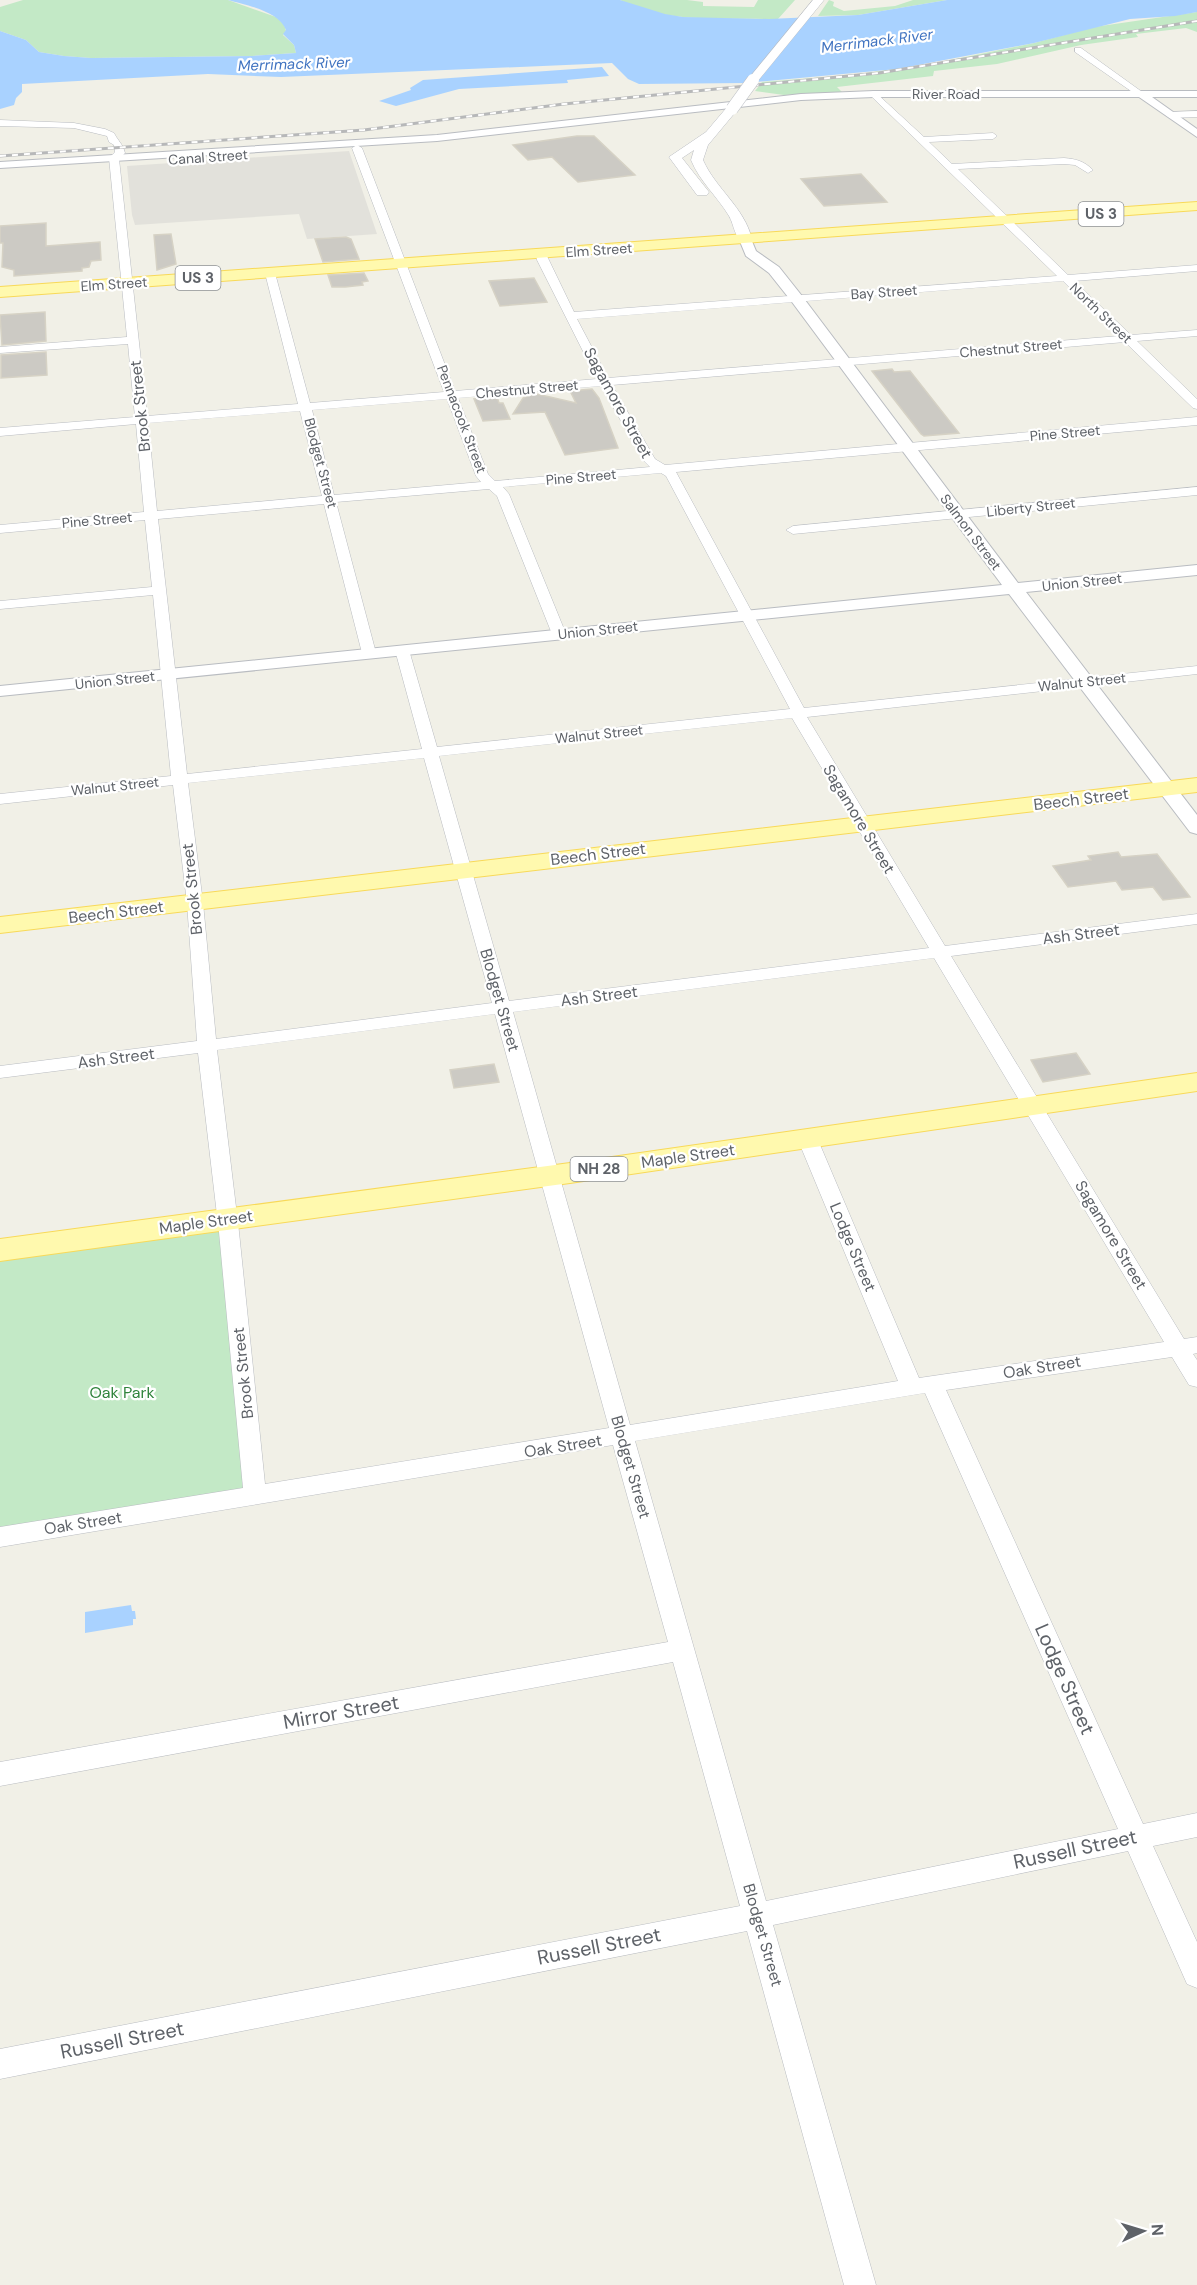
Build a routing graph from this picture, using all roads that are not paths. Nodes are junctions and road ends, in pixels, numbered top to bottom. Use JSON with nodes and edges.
{"nodes":[{"id":1,"x":819,"y":0,"type":"edge"},
{"id":2,"x":1078,"y":50,"type":"dead end"},
{"id":3,"x":874,"y":94,"type":"junction"},
{"id":4,"x":1141,"y":94,"type":"junction"},
{"id":5,"x":1197,"y":94,"type":"edge"},
{"id":6,"x":695,"y":107,"type":"joint"},
{"id":7,"x":1197,"y":114,"type":"edge"},
{"id":8,"x":1170,"y":115,"type":"junction"},
{"id":9,"x":0,"y":123,"type":"edge"},
{"id":10,"x":712,"y":132,"type":"junction"},
{"id":11,"x":1197,"y":134,"type":"edge"},
{"id":12,"x":993,"y":136,"type":"dead end"},
{"id":13,"x":415,"y":139,"type":"junction"},
{"id":14,"x":921,"y":140,"type":"junction"},
{"id":15,"x":357,"y":148,"type":"junction"},
{"id":16,"x":115,"y":160,"type":"junction"},
{"id":17,"x":0,"y":165,"type":"edge"},
{"id":18,"x":950,"y":167,"type":"junction"},
{"id":19,"x":1088,"y":170,"type":"dead end"},
{"id":20,"x":0,"y":171,"type":"edge"},
{"id":21,"x":1197,"y":206,"type":"edge"},
{"id":22,"x":1005,"y":221,"type":"junction"},
{"id":23,"x":745,"y":239,"type":"junction"},
{"id":24,"x":541,"y":254,"type":"junction"},
{"id":25,"x":402,"y":264,"type":"junction"},
{"id":26,"x":1197,"y":268,"type":"edge"},
{"id":27,"x":270,"y":273,"type":"junction"},
{"id":28,"x":1065,"y":278,"type":"junction"},
{"id":29,"x":126,"y":283,"type":"junction"},
{"id":30,"x":0,"y":292,"type":"edge"},
{"id":31,"x":797,"y":299,"type":"junction"},
{"id":32,"x":570,"y":316,"type":"junction"},
{"id":33,"x":1197,"y":333,"type":"edge"},
{"id":34,"x":1128,"y":339,"type":"junction"},
{"id":35,"x":133,"y":340,"type":"junction"},
{"id":36,"x":0,"y":351,"type":"edge"},
{"id":37,"x":844,"y":362,"type":"junction"},
{"id":38,"x":605,"y":383,"type":"junction"},
{"id":39,"x":451,"y":396,"type":"junction"},
{"id":40,"x":1197,"y":405,"type":"edge"},
{"id":41,"x":306,"y":408,"type":"junction"},
{"id":42,"x":142,"y":421,"type":"junction"},
{"id":43,"x":1197,"y":421,"type":"edge"},
{"id":44,"x":0,"y":432,"type":"edge"},
{"id":45,"x":908,"y":448,"type":"junction"},
{"id":46,"x":660,"y":470,"type":"junction"},
{"id":47,"x":491,"y":485,"type":"junction"},
{"id":48,"x":1197,"y":491,"type":"edge"},
{"id":49,"x":330,"y":499,"type":"junction"},
{"id":50,"x":957,"y":514,"type":"junction"},
{"id":51,"x":152,"y":515,"type":"junction"},
{"id":52,"x":0,"y":529,"type":"edge"},
{"id":53,"x":793,"y":530,"type":"dead end"},
{"id":54,"x":1197,"y":570,"type":"edge"},
{"id":55,"x":1014,"y":589,"type":"junction"},
{"id":56,"x":159,"y":590,"type":"junction"},
{"id":57,"x":0,"y":605,"type":"edge"},
{"id":58,"x":748,"y":616,"type":"junction"},
{"id":59,"x":559,"y":634,"type":"junction"},
{"id":60,"x":402,"y":650,"type":"junction"},
{"id":61,"x":369,"y":653,"type":"junction"},
{"id":62,"x":1197,"y":670,"type":"edge"},
{"id":63,"x":168,"y":675,"type":"junction"},
{"id":64,"x":1086,"y":681,"type":"junction"},
{"id":65,"x":0,"y":691,"type":"edge"},
{"id":66,"x":798,"y":713,"type":"junction"},
{"id":67,"x":431,"y":752,"type":"junction"},
{"id":68,"x":180,"y":779,"type":"junction"},
{"id":69,"x":1197,"y":785,"type":"edge"},
{"id":70,"x":1167,"y":788,"type":"junction"},
{"id":71,"x":0,"y":799,"type":"edge"},
{"id":72,"x":861,"y":824,"type":"junction"},
{"id":73,"x":1197,"y":828,"type":"edge"},
{"id":74,"x":464,"y":870,"type":"junction"},
{"id":75,"x":195,"y":903,"type":"junction"},
{"id":76,"x":1197,"y":919,"type":"edge"},
{"id":77,"x":0,"y":925,"type":"edge"},
{"id":78,"x":939,"y":953,"type":"junction"},
{"id":79,"x":502,"y":1008,"type":"junction"},
{"id":80,"x":207,"y":1046,"type":"junction"},
{"id":81,"x":0,"y":1072,"type":"edge"},
{"id":82,"x":1197,"y":1082,"type":"edge"},
{"id":83,"x":1032,"y":1107,"type":"junction"},
{"id":84,"x":808,"y":1140,"type":"junction"},
{"id":85,"x":549,"y":1176,"type":"junction"},
{"id":86,"x":227,"y":1218,"type":"junction"},
{"id":87,"x":0,"y":1250,"type":"edge"},
{"id":88,"x":1188,"y":1346,"type":"edge"},
{"id":89,"x":1197,"y":1379,"type":"edge"},
{"id":90,"x":922,"y":1387,"type":"junction"},
{"id":91,"x":622,"y":1436,"type":"junction"},
{"id":92,"x":255,"y":1496,"type":"junction"},
{"id":93,"x":0,"y":1537,"type":"edge"},
{"id":94,"x":682,"y":1650,"type":"junction"},
{"id":95,"x":0,"y":1774,"type":"edge"},
{"id":96,"x":1197,"y":1825,"type":"edge"},
{"id":97,"x":1135,"y":1836,"type":"junction"},
{"id":98,"x":757,"y":1915,"type":"junction"},
{"id":99,"x":1197,"y":1974,"type":"edge"},
{"id":100,"x":0,"y":2064,"type":"edge"},
{"id":101,"x":860,"y":2285,"type":"edge"}],
"edges":[{"from":1,"to":10,"type":"main road","bridge":true},
{"from":2,"to":4,"type":"street"},
{"from":3,"to":4,"type":"street","name":"River Road"},
{"from":3,"to":6,"type":"street","name":"River Road"},
{"from":3,"to":14,"type":"street","name":"North Street"},
{"from":4,"to":5,"type":"street","name":"River Road"},
{"from":4,"to":8,"type":"street"},
{"from":6,"to":13,"type":"street","name":"Canal Street"},
{"from":7,"to":8,"type":"street"},
{"from":8,"to":11,"type":"street"},
{"from":9,"to":16,"type":"street","name":"Brook Street"},
{"from":10,"to":23,"type":"main road"},
{"from":10,"to":23,"type":"main road"},
{"from":12,"to":14,"type":"street"},
{"from":13,"to":15,"type":"street","name":"Canal Street"},
{"from":13,"to":16,"type":"street","name":"Canal Street"},
{"from":14,"to":18,"type":"street","name":"North Street"},
{"from":15,"to":16,"type":"street","name":"Canal Street"},
{"from":15,"to":25,"type":"street","name":"Pennacook Street"},
{"from":16,"to":17,"type":"street","name":"Canal Street"},
{"from":16,"to":20,"type":"street","name":"Canal Street"},
{"from":16,"to":29,"type":"street","name":"Brook Street"},
{"from":18,"to":19,"type":"street"},
{"from":18,"to":22,"type":"street","name":"North Street"},
{"from":21,"to":22,"type":"main road","name":"Elm Street","number":"US 3"},
{"from":22,"to":23,"type":"main road","name":"Elm Street","number":"US 3"},
{"from":22,"to":28,"type":"street","name":"North Street"},
{"from":23,"to":24,"type":"main road","name":"Elm Street","number":"US 3"},
{"from":23,"to":31,"type":"street","name":"Salmon Street"},
{"from":24,"to":25,"type":"main road","name":"Elm Street","number":"US 3"},
{"from":24,"to":32,"type":"street","name":"Sagamore Street"},
{"from":25,"to":27,"type":"main road","name":"Elm Street","number":"US 3"},
{"from":25,"to":39,"type":"street","name":"Pennacook Street"},
{"from":26,"to":28,"type":"street","name":"Bay Street"},
{"from":27,"to":29,"type":"main road","name":"Elm Street","number":"US 3"},
{"from":27,"to":41,"type":"street","name":"Blodget Street"},
{"from":28,"to":31,"type":"street","name":"Bay Street"},
{"from":28,"to":34,"type":"street","name":"North Street"},
{"from":29,"to":30,"type":"main road","name":"Elm Street","number":"US 3"},
{"from":29,"to":35,"type":"street","name":"Brook Street"},
{"from":31,"to":32,"type":"street","name":"Bay Street"},
{"from":31,"to":37,"type":"street","name":"Salmon Street"},
{"from":32,"to":38,"type":"street","name":"Sagamore Street"},
{"from":33,"to":34,"type":"street","name":"Chestnut Street"},
{"from":34,"to":37,"type":"street","name":"Chestnut Street"},
{"from":34,"to":40,"type":"street","name":"North Street"},
{"from":35,"to":36,"type":"street"},
{"from":35,"to":42,"type":"street","name":"Brook Street"},
{"from":37,"to":38,"type":"street","name":"Chestnut Street"},
{"from":37,"to":45,"type":"street","name":"Salmon Street"},
{"from":38,"to":39,"type":"street","name":"Chestnut Street"},
{"from":38,"to":46,"type":"street","name":"Sagamore Street"},
{"from":39,"to":41,"type":"street","name":"Chestnut Street"},
{"from":39,"to":47,"type":"street","name":"Pennacook Street"},
{"from":41,"to":42,"type":"street","name":"Chestnut Street"},
{"from":41,"to":49,"type":"street","name":"Blodget Street"},
{"from":42,"to":44,"type":"street","name":"Chestnut Street"},
{"from":42,"to":51,"type":"street","name":"Brook Street"},
{"from":43,"to":45,"type":"street","name":"Pine Street"},
{"from":45,"to":46,"type":"street","name":"Pine Street"},
{"from":45,"to":50,"type":"street","name":"Salmon Street"},
{"from":46,"to":47,"type":"street","name":"Pine Street"},
{"from":46,"to":58,"type":"street","name":"Sagamore Street"},
{"from":47,"to":49,"type":"street","name":"Pine Street"},
{"from":47,"to":59,"type":"street","name":"Pennacook Street"},
{"from":48,"to":50,"type":"street","name":"Liberty Street"},
{"from":49,"to":51,"type":"street","name":"Pine Street"},
{"from":49,"to":61,"type":"street","name":"Blodget Street"},
{"from":50,"to":53,"type":"street","name":"Liberty Street"},
{"from":50,"to":55,"type":"street","name":"Salmon Street"},
{"from":51,"to":52,"type":"street","name":"Pine Street"},
{"from":51,"to":56,"type":"street","name":"Brook Street"},
{"from":54,"to":55,"type":"street","name":"Union Street"},
{"from":55,"to":58,"type":"street","name":"Union Street"},
{"from":55,"to":64,"type":"street","name":"Salmon Street"},
{"from":56,"to":57,"type":"street"},
{"from":56,"to":63,"type":"street","name":"Brook Street"},
{"from":58,"to":59,"type":"street","name":"Union Street"},
{"from":58,"to":66,"type":"street","name":"Sagamore Street"},
{"from":59,"to":60,"type":"street","name":"Union Street"},
{"from":60,"to":61,"type":"street","name":"Union Street"},
{"from":60,"to":67,"type":"street","name":"Blodget Street"},
{"from":61,"to":63,"type":"street","name":"Union Street"},
{"from":62,"to":64,"type":"street","name":"Walnut Street"},
{"from":63,"to":65,"type":"street","name":"Union Street"},
{"from":63,"to":68,"type":"street","name":"Brook Street"},
{"from":64,"to":66,"type":"street","name":"Walnut Street"},
{"from":64,"to":70,"type":"street","name":"Salmon Street"},
{"from":66,"to":67,"type":"street","name":"Walnut Street"},
{"from":66,"to":72,"type":"street","name":"Sagamore Street"},
{"from":67,"to":68,"type":"street","name":"Walnut Street"},
{"from":67,"to":74,"type":"street","name":"Blodget Street"},
{"from":68,"to":71,"type":"street","name":"Walnut Street"},
{"from":68,"to":75,"type":"street","name":"Brook Street"},
{"from":69,"to":70,"type":"main road","name":"Beech Street"},
{"from":70,"to":72,"type":"main road","name":"Beech Street"},
{"from":70,"to":73,"type":"street","name":"Salmon Street"},
{"from":72,"to":74,"type":"main road","name":"Beech Street"},
{"from":72,"to":78,"type":"street","name":"Sagamore Street"},
{"from":74,"to":75,"type":"main road","name":"Beech Street"},
{"from":74,"to":79,"type":"street","name":"Blodget Street"},
{"from":75,"to":77,"type":"main road","name":"Beech Street"},
{"from":75,"to":80,"type":"street","name":"Brook Street"},
{"from":76,"to":78,"type":"street","name":"Ash Street"},
{"from":78,"to":79,"type":"street","name":"Ash Street"},
{"from":78,"to":83,"type":"street","name":"Sagamore Street"},
{"from":79,"to":80,"type":"street","name":"Ash Street"},
{"from":79,"to":85,"type":"street","name":"Blodget Street"},
{"from":80,"to":81,"type":"street","name":"Ash Street"},
{"from":80,"to":86,"type":"street","name":"Brook Street"},
{"from":82,"to":83,"type":"main road","name":"Maple Street","number":"NH 28"},
{"from":83,"to":84,"type":"main road","name":"Maple Street","number":"NH 28"},
{"from":83,"to":88,"type":"street","name":"Sagamore Street"},
{"from":84,"to":85,"type":"main road","name":"Maple Street","number":"NH 28"},
{"from":84,"to":90,"type":"street","name":"Lodge Street"},
{"from":85,"to":86,"type":"main road","name":"Maple Street","number":"NH 28"},
{"from":85,"to":91,"type":"street","name":"Blodget Street"},
{"from":86,"to":87,"type":"main road","name":"Maple Street","number":"NH 28"},
{"from":86,"to":92,"type":"street","name":"Brook Street"},
{"from":88,"to":89,"type":"street","name":"Sagamore Street"},
{"from":88,"to":90,"type":"street","name":"Oak Street"},
{"from":90,"to":91,"type":"street","name":"Oak Street"},
{"from":90,"to":97,"type":"street","name":"Lodge Street"},
{"from":91,"to":92,"type":"street","name":"Oak Street"},
{"from":91,"to":94,"type":"street","name":"Blodget Street"},
{"from":92,"to":93,"type":"street","name":"Oak Street"},
{"from":94,"to":95,"type":"street","name":"Mirror Street"},
{"from":94,"to":98,"type":"street","name":"Blodget Street"},
{"from":96,"to":97,"type":"street","name":"Russell Street"},
{"from":97,"to":98,"type":"street","name":"Russell Street"},
{"from":97,"to":99,"type":"street","name":"Lodge Street"},
{"from":98,"to":100,"type":"street","name":"Russell Street"},
{"from":98,"to":101,"type":"street","name":"Blodget Street"}]}
